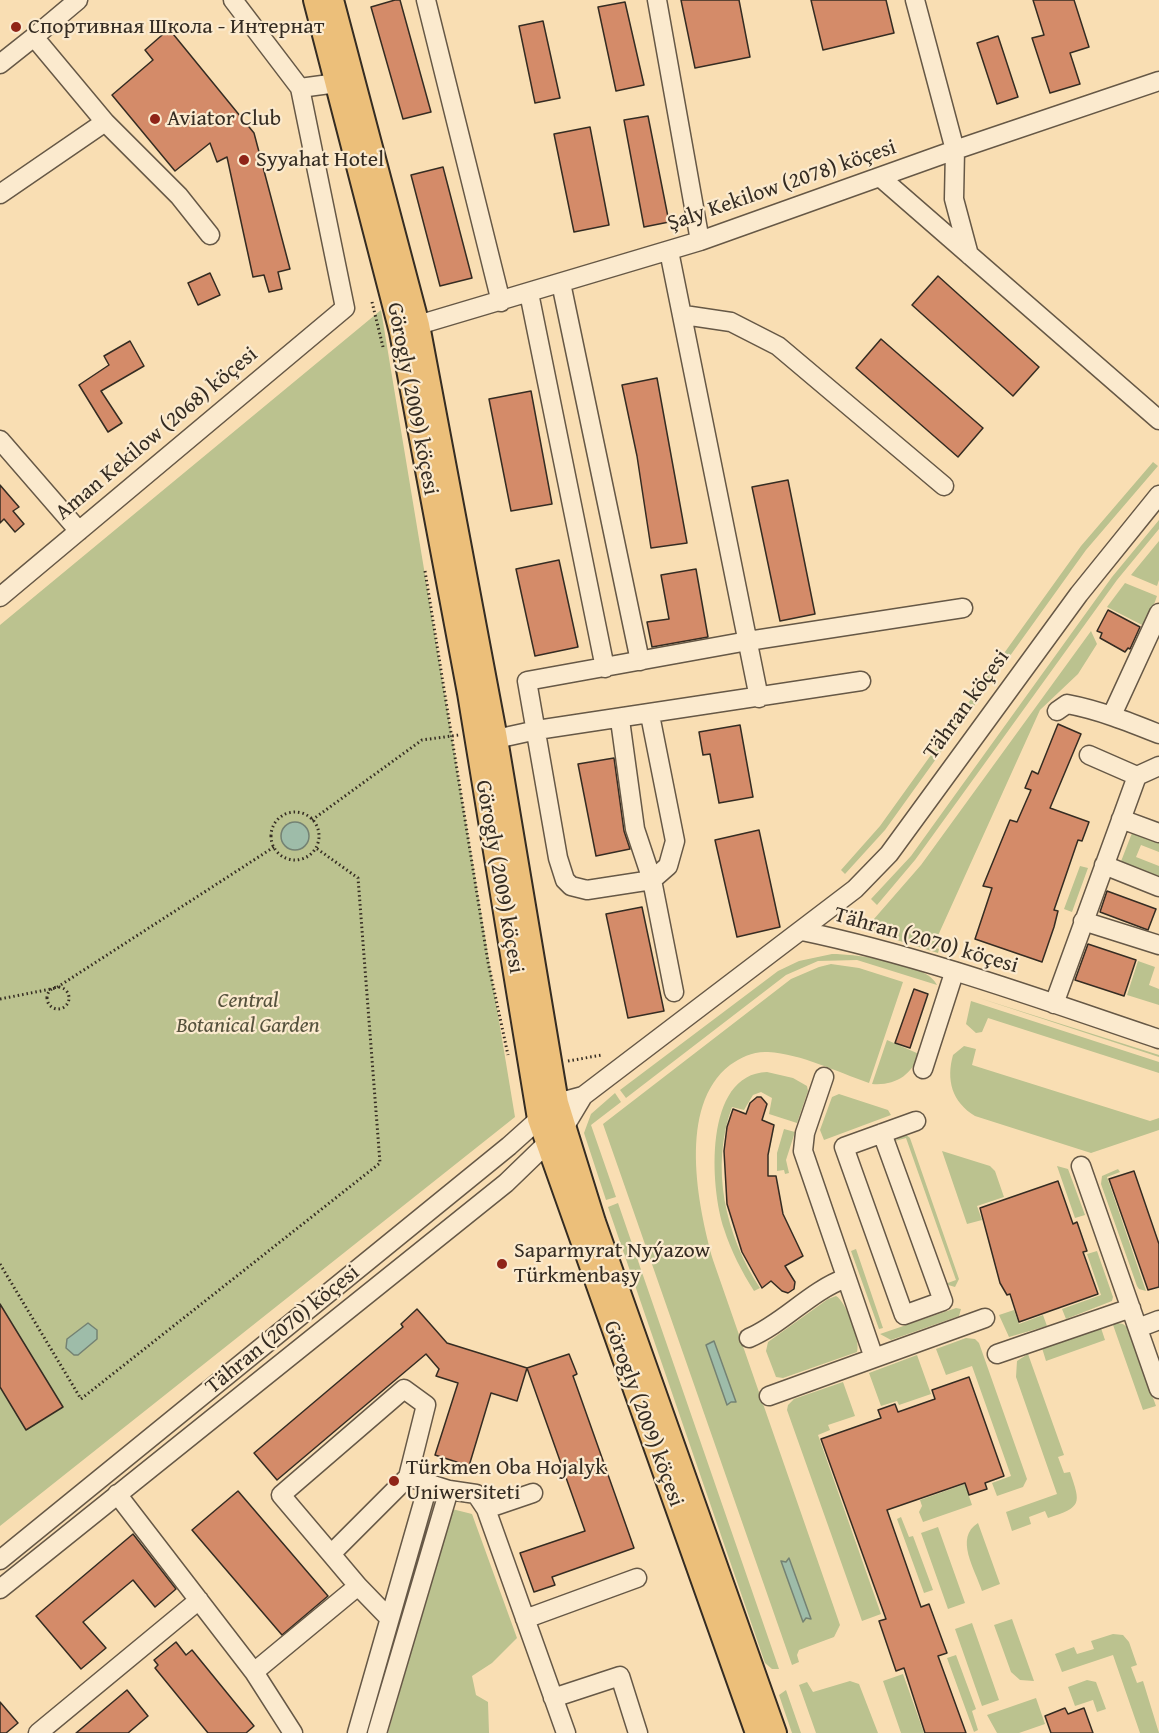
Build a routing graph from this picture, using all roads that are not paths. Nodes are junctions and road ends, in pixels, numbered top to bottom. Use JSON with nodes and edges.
{"nodes":[{"id":1,"x":78,"y":0,"type":"edge"},
{"id":2,"x":233,"y":0,"type":"edge"},
{"id":3,"x":315,"y":0,"type":"edge"},
{"id":4,"x":332,"y":0,"type":"edge"},
{"id":5,"x":426,"y":0,"type":"edge"},
{"id":6,"x":657,"y":0,"type":"edge"},
{"id":7,"x":915,"y":0,"type":"edge"},
{"id":8,"x":34,"y":37,"type":"junction"},
{"id":9,"x":0,"y":64,"type":"edge"},
{"id":10,"x":1159,"y":81,"type":"edge"},
{"id":11,"x":337,"y":83,"type":"junction"},
{"id":12,"x":300,"y":88,"type":"junction"},
{"id":13,"x":105,"y":122,"type":"junction"},
{"id":14,"x":955,"y":150,"type":"junction"},
{"id":15,"x":880,"y":177,"type":"junction"},
{"id":16,"x":0,"y":194,"type":"edge"},
{"id":17,"x":210,"y":236,"type":"dead end"},
{"id":18,"x":700,"y":241,"type":"junction"},
{"id":19,"x":669,"y":251,"type":"junction"},
{"id":20,"x":969,"y":255,"type":"junction"},
{"id":21,"x":561,"y":283,"type":"junction"},
{"id":22,"x":529,"y":293,"type":"junction"},
{"id":23,"x":501,"y":302,"type":"junction"},
{"id":24,"x":684,"y":315,"type":"junction"},
{"id":25,"x":418,"y":325,"type":"junction"},
{"id":26,"x":1159,"y":420,"type":"edge"},
{"id":27,"x":0,"y":440,"type":"edge"},
{"id":28,"x":944,"y":486,"type":"dead end"},
{"id":29,"x":1159,"y":495,"type":"edge"},
{"id":30,"x":79,"y":531,"type":"junction"},
{"id":31,"x":0,"y":597,"type":"edge"},
{"id":32,"x":963,"y":608,"type":"dead end"},
{"id":33,"x":1159,"y":613,"type":"edge"},
{"id":34,"x":748,"y":641,"type":"junction"},
{"id":35,"x":640,"y":661,"type":"junction"},
{"id":36,"x":605,"y":668,"type":"junction"},
{"id":37,"x":861,"y":681,"type":"dead end"},
{"id":38,"x":759,"y":698,"type":"junction"},
{"id":39,"x":1057,"y":711,"type":"dead end"},
{"id":40,"x":650,"y":715,"type":"junction"},
{"id":41,"x":1112,"y":715,"type":"junction"},
{"id":42,"x":620,"y":720,"type":"junction"},
{"id":43,"x":537,"y":730,"type":"junction"},
{"id":44,"x":1158,"y":732,"type":"edge"},
{"id":45,"x":486,"y":736,"type":"junction"},
{"id":46,"x":1089,"y":755,"type":"dead end"},
{"id":47,"x":1159,"y":766,"type":"edge"},
{"id":48,"x":1137,"y":776,"type":"junction"},
{"id":49,"x":1121,"y":819,"type":"junction"},
{"id":50,"x":1159,"y":833,"type":"edge"},
{"id":51,"x":1104,"y":865,"type":"junction"},
{"id":52,"x":652,"y":880,"type":"junction"},
{"id":53,"x":1159,"y":887,"type":"edge"},
{"id":54,"x":1083,"y":921,"type":"junction"},
{"id":55,"x":802,"y":931,"type":"junction"},
{"id":56,"x":1159,"y":945,"type":"edge"},
{"id":57,"x":954,"y":973,"type":"junction"},
{"id":58,"x":674,"y":992,"type":"dead end"},
{"id":59,"x":1054,"y":1004,"type":"junction"},
{"id":60,"x":1159,"y":1039,"type":"edge"},
{"id":61,"x":923,"y":1069,"type":"dead end"},
{"id":62,"x":824,"y":1077,"type":"dead end"},
{"id":63,"x":583,"y":1096,"type":"junction"},
{"id":64,"x":557,"y":1103,"type":"junction"},
{"id":65,"x":539,"y":1119,"type":"junction"},
{"id":66,"x":916,"y":1121,"type":"dead end"},
{"id":67,"x":565,"y":1126,"type":"junction"},
{"id":68,"x":882,"y":1133,"type":"junction"},
{"id":69,"x":546,"y":1142,"type":"junction"},
{"id":70,"x":1081,"y":1166,"type":"dead end"},
{"id":71,"x":846,"y":1278,"type":"junction"},
{"id":72,"x":1131,"y":1308,"type":"junction"},
{"id":73,"x":985,"y":1318,"type":"dead end"},
{"id":74,"x":1159,"y":1320,"type":"edge"},
{"id":75,"x":1137,"y":1328,"type":"junction"},
{"id":76,"x":749,"y":1338,"type":"dead end"},
{"id":77,"x":997,"y":1354,"type":"dead end"},
{"id":78,"x":874,"y":1358,"type":"junction"},
{"id":79,"x":1159,"y":1389,"type":"edge"},
{"id":80,"x":769,"y":1396,"type":"dead end"},
{"id":81,"x":408,"y":1477,"type":"junction"},
{"id":82,"x":429,"y":1482,"type":"junction"},
{"id":83,"x":449,"y":1490,"type":"junction"},
{"id":84,"x":532,"y":1493,"type":"dead end"},
{"id":85,"x":117,"y":1494,"type":"junction"},
{"id":86,"x":486,"y":1509,"type":"junction"},
{"id":87,"x":331,"y":1554,"type":"junction"},
{"id":88,"x":0,"y":1560,"type":"edge"},
{"id":89,"x":637,"y":1578,"type":"dead end"},
{"id":90,"x":358,"y":1586,"type":"junction"},
{"id":91,"x":0,"y":1589,"type":"edge"},
{"id":92,"x":199,"y":1600,"type":"junction"},
{"id":93,"x":389,"y":1618,"type":"junction"},
{"id":94,"x":525,"y":1619,"type":"junction"},
{"id":95,"x":254,"y":1672,"type":"junction"},
{"id":96,"x":553,"y":1698,"type":"junction"},
{"id":97,"x":292,"y":1732,"type":"edge"},
{"id":98,"x":38,"y":1733,"type":"edge"},
{"id":99,"x":357,"y":1733,"type":"edge"},
{"id":100,"x":377,"y":1733,"type":"edge"},
{"id":101,"x":566,"y":1733,"type":"edge"},
{"id":102,"x":638,"y":1733,"type":"edge"},
{"id":103,"x":756,"y":1733,"type":"edge"},
{"id":104,"x":775,"y":1733,"type":"edge"}],
"edges":[{"from":1,"to":8,"type":"street"},
{"from":2,"to":12,"type":"street"},
{"from":3,"to":11,"type":"main road","name":"Görogly (2009) köçesi"},
{"from":4,"to":25,"type":"main road","name":"Görogly (2009) köçesi"},
{"from":5,"to":23,"type":"street"},
{"from":6,"to":18,"type":"street"},
{"from":7,"to":14,"type":"street"},
{"from":8,"to":9,"type":"street"},
{"from":8,"to":13,"type":"street"},
{"from":10,"to":14,"type":"street","name":"Şaly Kekilow (2078) köçesi"},
{"from":11,"to":12,"type":"street"},
{"from":11,"to":45,"type":"main road","name":"Görogly (2009) köçesi"},
{"from":12,"to":30,"type":"street","name":"Aman Kekilow (2068) köçesi"},
{"from":13,"to":16,"type":"street"},
{"from":13,"to":17,"type":"street"},
{"from":14,"to":15,"type":"street","name":"Şaly Kekilow (2078) köçesi"},
{"from":14,"to":20,"type":"street"},
{"from":15,"to":18,"type":"street","name":"Şaly Kekilow (2078) köçesi"},
{"from":15,"to":20,"type":"street"},
{"from":18,"to":19,"type":"street","name":"Şaly Kekilow (2078) köçesi"},
{"from":19,"to":21,"type":"street","name":"Şaly Kekilow (2078) köçesi"},
{"from":19,"to":24,"type":"street"},
{"from":20,"to":26,"type":"street"},
{"from":21,"to":22,"type":"street","name":"Şaly Kekilow (2078) köçesi"},
{"from":21,"to":35,"type":"street"},
{"from":22,"to":23,"type":"street","name":"Şaly Kekilow (2078) köçesi"},
{"from":22,"to":36,"type":"street"},
{"from":23,"to":25,"type":"street","name":"Şaly Kekilow (2078) köçesi"},
{"from":24,"to":28,"type":"street"},
{"from":24,"to":34,"type":"street"},
{"from":25,"to":45,"type":"main road","name":"Görogly (2009) köçesi"},
{"from":27,"to":30,"type":"street"},
{"from":29,"to":55,"type":"street","name":"Tähran köçesi"},
{"from":30,"to":31,"type":"street","name":"Aman Kekilow (2068) köçesi"},
{"from":32,"to":34,"type":"street"},
{"from":33,"to":41,"type":"street"},
{"from":34,"to":35,"type":"street"},
{"from":34,"to":38,"type":"street"},
{"from":35,"to":36,"type":"street"},
{"from":36,"to":43,"type":"street"},
{"from":37,"to":38,"type":"street"},
{"from":38,"to":40,"type":"street"},
{"from":39,"to":41,"type":"street"},
{"from":40,"to":42,"type":"street"},
{"from":40,"to":52,"type":"street"},
{"from":41,"to":44,"type":"street"},
{"from":42,"to":43,"type":"street"},
{"from":42,"to":52,"type":"street"},
{"from":43,"to":45,"type":"street"},
{"from":43,"to":52,"type":"street"},
{"from":45,"to":64,"type":"main road","name":"Görogly (2009) köçesi"},
{"from":45,"to":65,"type":"main road","name":"Görogly (2009) köçesi"},
{"from":46,"to":48,"type":"street"},
{"from":47,"to":48,"type":"street"},
{"from":48,"to":49,"type":"street"},
{"from":49,"to":50,"type":"street"},
{"from":49,"to":51,"type":"street"},
{"from":51,"to":53,"type":"street"},
{"from":51,"to":54,"type":"street"},
{"from":52,"to":58,"type":"street"},
{"from":54,"to":56,"type":"street"},
{"from":54,"to":59,"type":"street"},
{"from":55,"to":57,"type":"street","name":"Tähran (2070) köçesi"},
{"from":55,"to":63,"type":"street","name":"Tähran (2070) köçesi"},
{"from":57,"to":59,"type":"street","name":"Tähran (2070) köçesi"},
{"from":57,"to":61,"type":"street"},
{"from":59,"to":60,"type":"street","name":"Tähran (2070) köçesi"},
{"from":62,"to":71,"type":"street"},
{"from":63,"to":64,"type":"street","name":"Tähran (2070) köçesi"},
{"from":63,"to":67,"type":"street","name":"Tähran (2070) köçesi"},
{"from":64,"to":65,"type":"street","name":"Tähran (2070) köçesi"},
{"from":64,"to":67,"type":"main road","name":"Görogly (2009) köçesi"},
{"from":65,"to":69,"type":"main road","name":"Görogly (2009) köçesi"},
{"from":65,"to":88,"type":"street","name":"Tähran (2070) köçesi"},
{"from":66,"to":68,"type":"street"},
{"from":67,"to":69,"type":"street","name":"Tähran (2070) köçesi"},
{"from":67,"to":104,"type":"main road","name":"Görogly (2009) köçesi"},
{"from":68,"to":68,"type":"street"},
{"from":69,"to":85,"type":"street","name":"Tähran (2070) köçesi"},
{"from":69,"to":103,"type":"main road","name":"Görogly (2009) köçesi"},
{"from":70,"to":72,"type":"street"},
{"from":71,"to":76,"type":"street"},
{"from":71,"to":78,"type":"street"},
{"from":72,"to":75,"type":"street"},
{"from":72,"to":77,"type":"street"},
{"from":73,"to":78,"type":"street"},
{"from":74,"to":75,"type":"street"},
{"from":75,"to":79,"type":"street"},
{"from":78,"to":80,"type":"street"},
{"from":81,"to":82,"type":"street"},
{"from":81,"to":87,"type":"street"},
{"from":81,"to":87,"type":"street"},
{"from":82,"to":83,"type":"street"},
{"from":82,"to":93,"type":"street"},
{"from":83,"to":86,"type":"street"},
{"from":83,"to":100,"type":"street"},
{"from":84,"to":86,"type":"street"},
{"from":85,"to":91,"type":"street","name":"Tähran (2070) köçesi"},
{"from":85,"to":92,"type":"street"},
{"from":86,"to":94,"type":"street"},
{"from":87,"to":90,"type":"street"},
{"from":89,"to":94,"type":"street"},
{"from":90,"to":93,"type":"street"},
{"from":90,"to":95,"type":"street"},
{"from":92,"to":95,"type":"street"},
{"from":92,"to":98,"type":"street"},
{"from":93,"to":99,"type":"street"},
{"from":94,"to":96,"type":"street"},
{"from":95,"to":97,"type":"street"},
{"from":96,"to":101,"type":"street"},
{"from":96,"to":102,"type":"street"}]}
